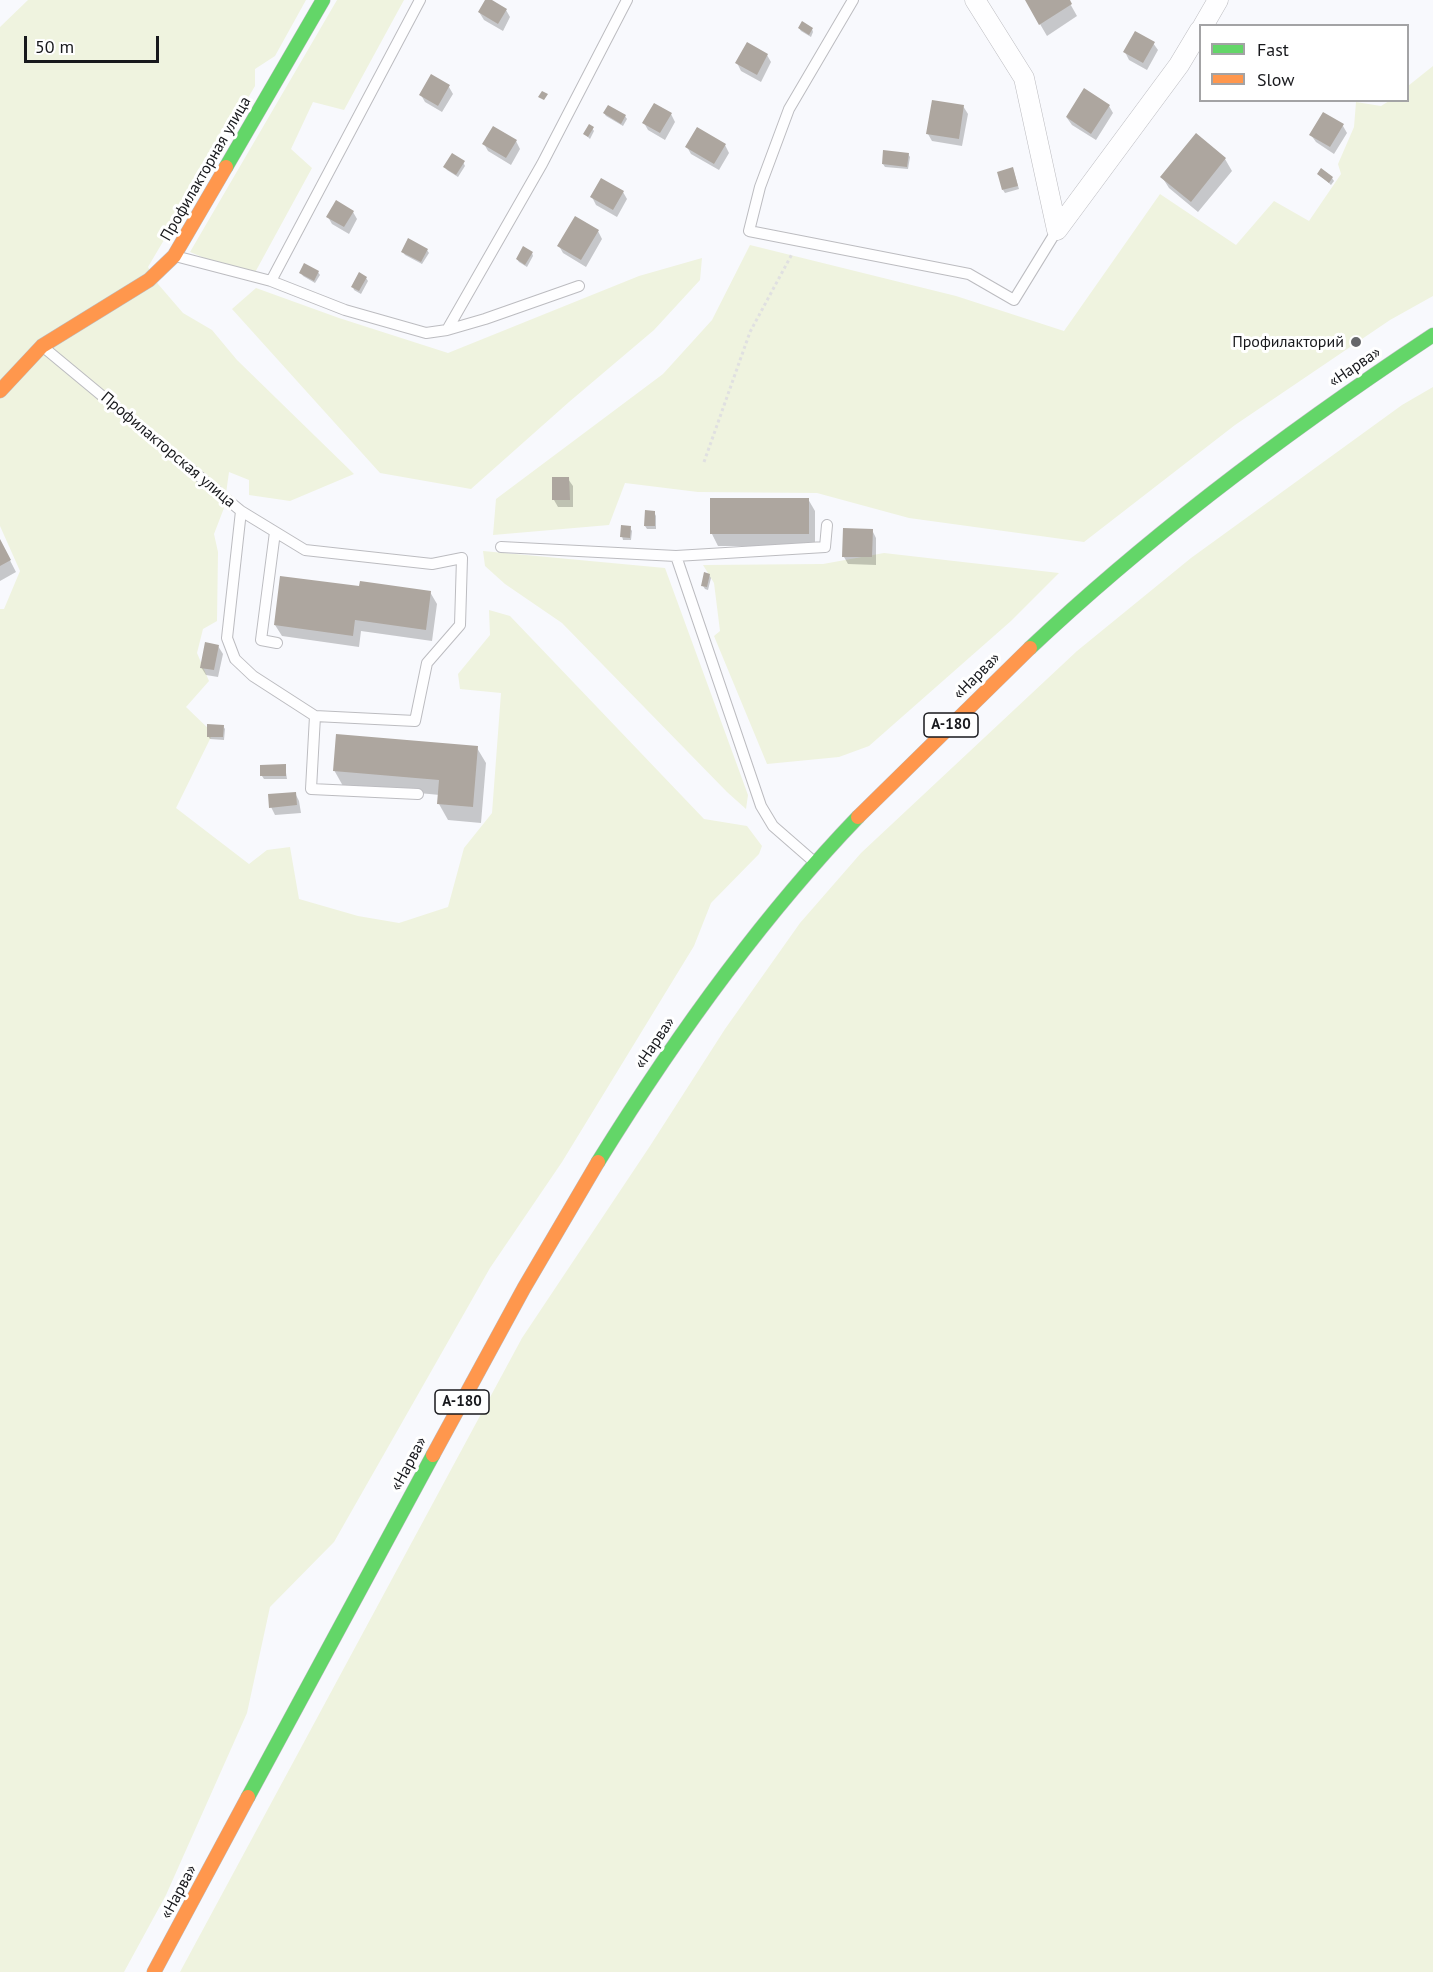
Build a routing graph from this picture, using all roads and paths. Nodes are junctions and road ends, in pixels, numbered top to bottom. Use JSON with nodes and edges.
{"nodes":[{"id":1,"x":323,"y":0,"type":"edge"},
{"id":2,"x":420,"y":0,"type":"edge"},
{"id":3,"x":627,"y":0,"type":"edge"},
{"id":4,"x":853,"y":0,"type":"edge"},
{"id":5,"x":975,"y":0,"type":"edge"},
{"id":6,"x":1218,"y":0,"type":"edge"},
{"id":7,"x":1204,"y":24,"type":"edge"},
{"id":8,"x":1199,"y":32,"type":"edge"},
{"id":9,"x":1057,"y":230,"type":"junction"},
{"id":10,"x":799,"y":242,"type":"junction"},
{"id":11,"x":174,"y":256,"type":"junction"},
{"id":12,"x":271,"y":281,"type":"junction"},
{"id":13,"x":579,"y":286,"type":"dead end"},
{"id":14,"x":1433,"y":320,"type":"edge"},
{"id":15,"x":447,"y":330,"type":"junction"},
{"id":16,"x":1433,"y":335,"type":"edge"},
{"id":17,"x":1407,"y":336,"type":"dead end"},
{"id":18,"x":42,"y":346,"type":"junction"},
{"id":19,"x":1433,"y":350,"type":"edge"},
{"id":20,"x":0,"y":391,"type":"edge"},
{"id":21,"x":1239,"y":455,"type":"dead end"},
{"id":22,"x":704,"y":462,"type":"dead end"},
{"id":23,"x":242,"y":511,"type":"junction"},
{"id":24,"x":827,"y":525,"type":"dead end"},
{"id":25,"x":275,"y":532,"type":"junction"},
{"id":26,"x":501,"y":548,"type":"dead end"},
{"id":27,"x":676,"y":556,"type":"junction"},
{"id":28,"x":1130,"y":560,"type":"junction"},
{"id":29,"x":1090,"y":593,"type":"junction"},
{"id":30,"x":277,"y":642,"type":"dead end"},
{"id":31,"x":315,"y":716,"type":"junction"},
{"id":32,"x":418,"y":794,"type":"dead end"},
{"id":33,"x":816,"y":862,"type":"junction"},
{"id":34,"x":154,"y":1972,"type":"edge"}],
"edges":[{"from":1,"to":11,"type":"main road","name":"Профилакторная улица"},
{"from":2,"to":12,"type":"lane"},
{"from":3,"to":15,"type":"lane"},
{"from":4,"to":10,"type":"lane"},
{"from":5,"to":9,"type":"street"},
{"from":6,"to":7,"type":"street"},
{"from":8,"to":9,"type":"street"},
{"from":9,"to":10,"type":"lane"},
{"from":10,"to":22,"type":"path"},
{"from":11,"to":12,"type":"lane"},
{"from":11,"to":18,"type":"main road","name":"Профилакторная улица"},
{"from":12,"to":15,"type":"lane"},
{"from":13,"to":15,"type":"lane"},
{"from":14,"to":17,"type":"main road"},
{"from":16,"to":28,"type":"main road","name":"«Нарва»","number":"А-180"},
{"from":18,"to":20,"type":"main road","name":"Профилакторная улица"},
{"from":18,"to":23,"type":"lane","name":"Профилакторская улица"},
{"from":19,"to":28,"type":"main road"},
{"from":21,"to":29,"type":"main road"},
{"from":23,"to":25,"type":"lane"},
{"from":23,"to":31,"type":"lane","name":"Профилакторская улица"},
{"from":24,"to":27,"type":"lane"},
{"from":25,"to":30,"type":"lane"},
{"from":25,"to":31,"type":"lane"},
{"from":26,"to":27,"type":"lane"},
{"from":27,"to":33,"type":"lane"},
{"from":28,"to":29,"type":"main road","name":"«Нарва»","number":"А-180"},
{"from":29,"to":33,"type":"main road","name":"«Нарва»","number":"А-180"},
{"from":31,"to":32,"type":"lane"},
{"from":33,"to":34,"type":"main road","name":"«Нарва»","number":"А-180"}]}
